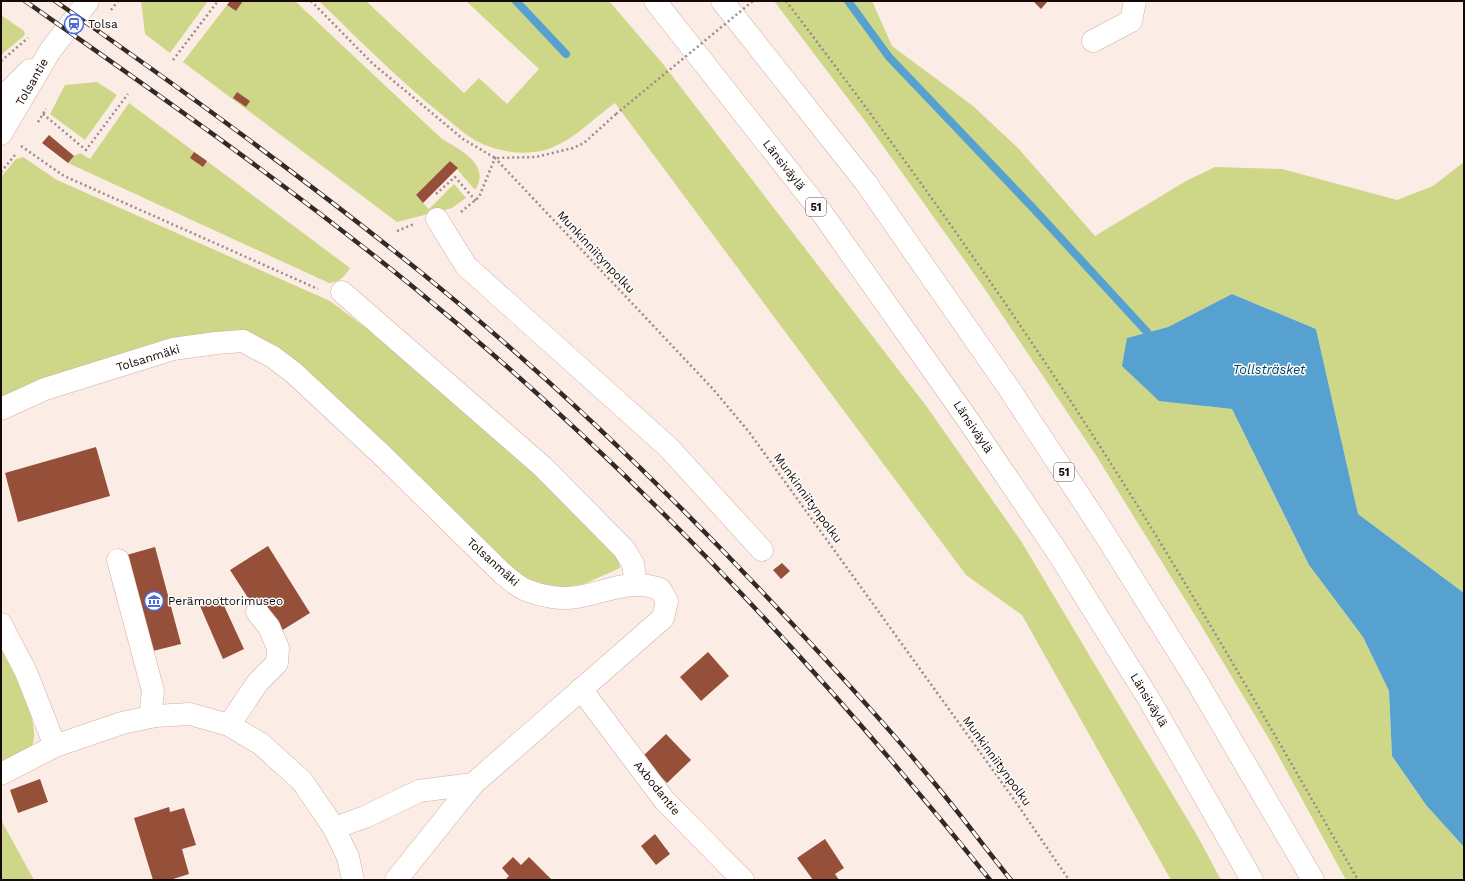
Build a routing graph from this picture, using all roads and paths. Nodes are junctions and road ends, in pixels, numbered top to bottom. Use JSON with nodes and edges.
{"nodes":[{"id":1,"x":88,"y":1,"type":"edge"},
{"id":2,"x":218,"y":1,"type":"edge"},
{"id":3,"x":311,"y":1,"type":"edge"},
{"id":4,"x":655,"y":1,"type":"edge"},
{"id":5,"x":722,"y":1,"type":"edge"},
{"id":6,"x":753,"y":1,"type":"edge"},
{"id":7,"x":786,"y":1,"type":"edge"},
{"id":8,"x":1135,"y":1,"type":"edge"},
{"id":9,"x":29,"y":38,"type":"dead end"},
{"id":10,"x":1093,"y":42,"type":"dead end"},
{"id":11,"x":50,"y":51,"type":"junction"},
{"id":12,"x":1,"y":60,"type":"edge"},
{"id":13,"x":173,"y":60,"type":"dead end"},
{"id":14,"x":128,"y":94,"type":"dead end"},
{"id":15,"x":1,"y":98,"type":"edge"},
{"id":16,"x":44,"y":114,"type":"dead end"},
{"id":17,"x":1,"y":134,"type":"edge"},
{"id":18,"x":21,"y":147,"type":"dead end"},
{"id":19,"x":495,"y":158,"type":"junction"},
{"id":20,"x":476,"y":201,"type":"dead end"},
{"id":21,"x":435,"y":208,"type":"joint"},
{"id":22,"x":342,"y":292,"type":"joint"},
{"id":23,"x":1,"y":409,"type":"edge"},
{"id":24,"x":762,"y":550,"type":"dead end"},
{"id":25,"x":118,"y":560,"type":"dead end"},
{"id":26,"x":636,"y":583,"type":"junction"},
{"id":27,"x":257,"y":612,"type":"dead end"},
{"id":28,"x":1,"y":624,"type":"edge"},
{"id":29,"x":581,"y":689,"type":"junction"},
{"id":30,"x":150,"y":717,"type":"junction"},
{"id":31,"x":229,"y":725,"type":"junction"},
{"id":32,"x":55,"y":746,"type":"junction"},
{"id":33,"x":1,"y":774,"type":"edge"},
{"id":34,"x":473,"y":784,"type":"junction"},
{"id":35,"x":334,"y":828,"type":"junction"},
{"id":36,"x":353,"y":880,"type":"edge"},
{"id":37,"x":396,"y":880,"type":"edge"},
{"id":38,"x":743,"y":880,"type":"edge"},
{"id":39,"x":1069,"y":880,"type":"edge"},
{"id":40,"x":1252,"y":880,"type":"edge"},
{"id":41,"x":1313,"y":880,"type":"edge"},
{"id":42,"x":1358,"y":880,"type":"edge"}],
"edges":[{"from":1,"to":11,"type":"main road","name":"Tolsantie"},
{"from":2,"to":13,"type":"path"},
{"from":3,"to":19,"type":"path","name":"Munkinniitynpolku"},
{"from":4,"to":40,"type":"main road","name":"Länsiväylä","number":"51"},
{"from":5,"to":41,"type":"main road","number":"51"},
{"from":6,"to":19,"type":"path","bridge":true},
{"from":7,"to":42,"type":"path"},
{"from":8,"to":10,"type":"main road"},
{"from":9,"to":12,"type":"path"},
{"from":11,"to":15,"type":"main road","name":"Tolsantie"},
{"from":11,"to":17,"type":"main road","name":"Tolsantie"},
{"from":14,"to":16,"type":"path"},
{"from":18,"to":22,"type":"path"},
{"from":19,"to":39,"type":"path","name":"Munkinniitynpolku"},
{"from":20,"to":21,"type":"path"},
{"from":21,"to":24,"type":"main road"},
{"from":22,"to":26,"type":"main road"},
{"from":23,"to":26,"type":"main road","name":"Tolsanmäki"},
{"from":25,"to":30,"type":"main road"},
{"from":26,"to":29,"type":"main road","name":"Tolsanmäki"},
{"from":27,"to":31,"type":"main road"},
{"from":28,"to":32,"type":"main road"},
{"from":29,"to":34,"type":"main road","name":"Tolsanmäki"},
{"from":29,"to":38,"type":"main road","name":"Axbodantie"},
{"from":30,"to":31,"type":"main road"},
{"from":30,"to":32,"type":"main road"},
{"from":31,"to":35,"type":"main road"},
{"from":32,"to":33,"type":"main road"},
{"from":34,"to":35,"type":"main road"},
{"from":34,"to":37,"type":"main road","name":"Tolsanmäki"},
{"from":35,"to":36,"type":"main road"}]}
